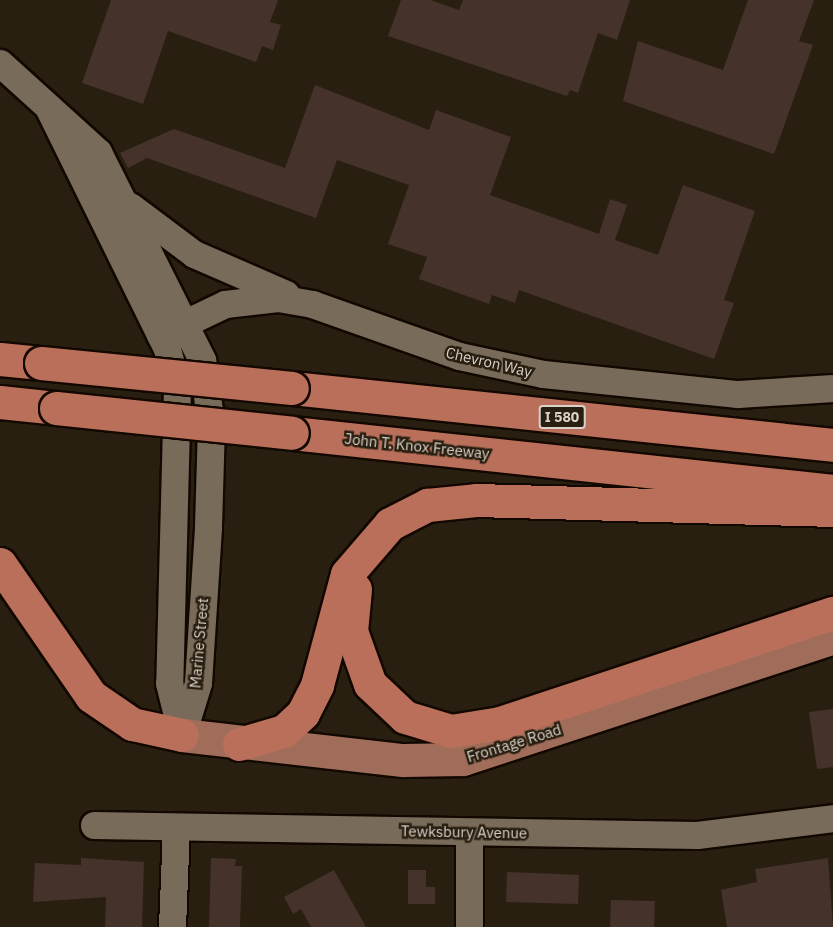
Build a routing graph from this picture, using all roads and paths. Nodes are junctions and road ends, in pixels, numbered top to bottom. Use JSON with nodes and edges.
{"nodes":[{"id":1,"x":0,"y":63,"type":"edge"},
{"id":2,"x":49,"y":109,"type":"junction"},
{"id":3,"x":122,"y":196,"type":"junction"},
{"id":4,"x":312,"y":304,"type":"junction"},
{"id":5,"x":187,"y":321,"type":"junction"},
{"id":6,"x":160,"y":335,"type":"junction"},
{"id":7,"x":0,"y":359,"type":"edge"},
{"id":8,"x":833,"y":388,"type":"edge"},
{"id":9,"x":0,"y":402,"type":"edge"},
{"id":10,"x":833,"y":445,"type":"edge"},
{"id":11,"x":833,"y":491,"type":"edge"},
{"id":12,"x":833,"y":510,"type":"edge"},
{"id":13,"x":390,"y":524,"type":"junction"},
{"id":14,"x":0,"y":564,"type":"edge"},
{"id":15,"x":833,"y":613,"type":"edge"},
{"id":16,"x":833,"y":637,"type":"edge"},
{"id":17,"x":182,"y":735,"type":"junction"},
{"id":18,"x":239,"y":744,"type":"junction"},
{"id":19,"x":833,"y":818,"type":"edge"},
{"id":20,"x":94,"y":825,"type":"dead end"},
{"id":21,"x":176,"y":828,"type":"junction"},
{"id":22,"x":470,"y":833,"type":"junction"},
{"id":23,"x":172,"y":927,"type":"edge"},
{"id":24,"x":469,"y":927,"type":"edge"}],
"edges":[{"from":1,"to":2,"type":"street","name":"Marine Street"},
{"from":2,"to":3,"type":"street","name":"Marine Street"},
{"from":2,"to":6,"type":"street","name":"Marine Street"},
{"from":3,"to":4,"type":"street"},
{"from":3,"to":5,"type":"street","name":"Marine Street"},
{"from":4,"to":5,"type":"street","name":"Chevron Way"},
{"from":4,"to":8,"type":"street","name":"Chevron Way"},
{"from":5,"to":6,"type":"street","name":"Chevron Way"},
{"from":5,"to":17,"type":"street","name":"Marine Street"},
{"from":6,"to":17,"type":"street","name":"Marine Street"},
{"from":7,"to":10,"type":"highway","number":"I 580","bridge":true},
{"from":9,"to":11,"type":"highway","name":"John T. Knox Freeway","bridge":true},
{"from":12,"to":13,"type":"highway"},
{"from":13,"to":15,"type":"highway"},
{"from":13,"to":18,"type":"highway"},
{"from":14,"to":17,"type":"highway"},
{"from":16,"to":18,"type":"main road","name":"Frontage Road"},
{"from":17,"to":18,"type":"main road","name":"Frontage Road"},
{"from":19,"to":22,"type":"street","name":"Tewksbury Avenue"},
{"from":20,"to":21,"type":"street","name":"Tewksbury Avenue"},
{"from":21,"to":22,"type":"street","name":"Tewksbury Avenue"},
{"from":21,"to":23,"type":"street"},
{"from":22,"to":24,"type":"street"}]}
